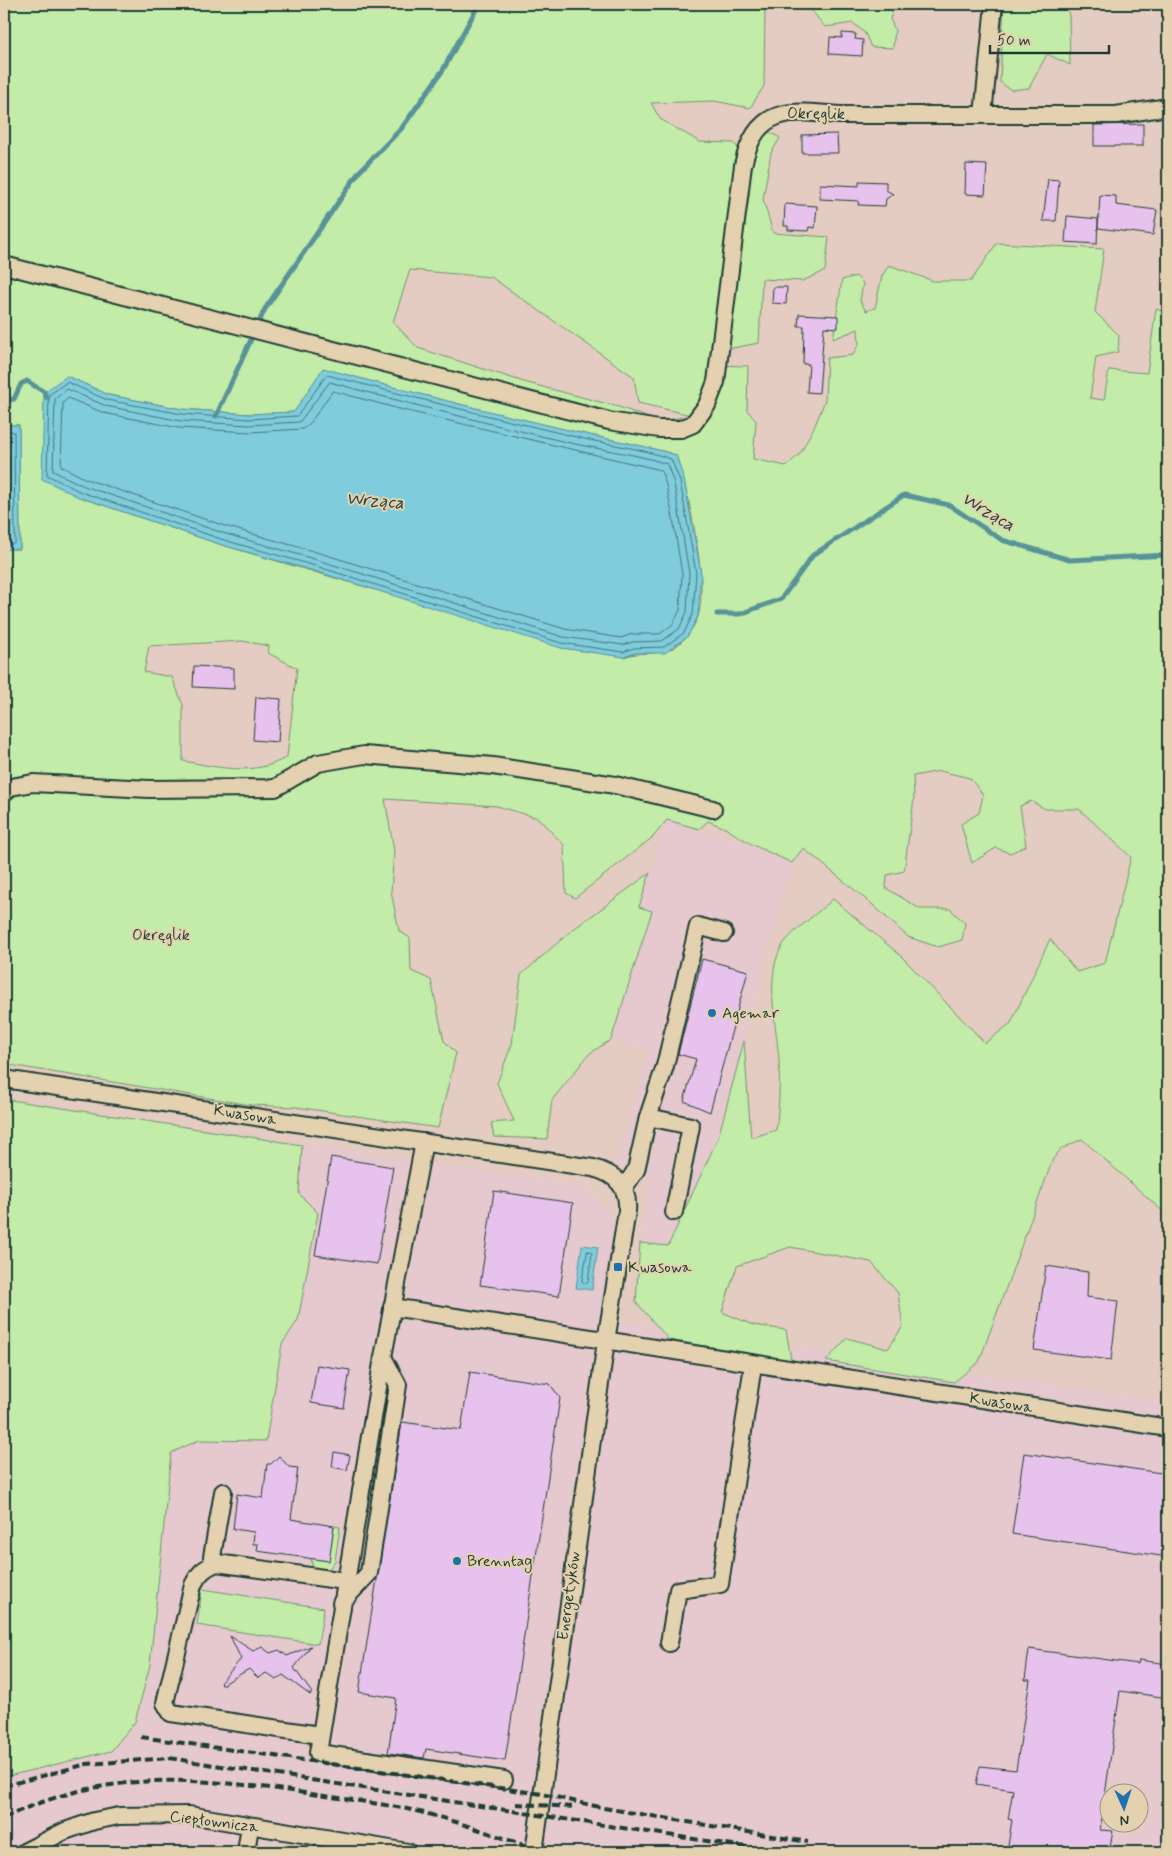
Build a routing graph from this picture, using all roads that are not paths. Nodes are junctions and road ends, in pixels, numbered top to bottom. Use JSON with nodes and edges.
{"nodes":[{"id":1,"x":994,"y":4,"type":"edge"},
{"id":2,"x":1168,"y":107,"type":"edge"},
{"id":3,"x":983,"y":115,"type":"junction"},
{"id":4,"x":4,"y":265,"type":"edge"},
{"id":5,"x":4,"y":793,"type":"edge"},
{"id":6,"x":712,"y":809,"type":"dead end"},
{"id":7,"x":724,"y":933,"type":"dead end"},
{"id":8,"x":4,"y":1079,"type":"edge"},
{"id":9,"x":648,"y":1117,"type":"junction"},
{"id":10,"x":424,"y":1142,"type":"junction"},
{"id":11,"x":624,"y":1188,"type":"junction"},
{"id":12,"x":674,"y":1212,"type":"dead end"},
{"id":13,"x":392,"y":1307,"type":"junction"},
{"id":14,"x":606,"y":1341,"type":"junction"},
{"id":15,"x":383,"y":1358,"type":"junction"},
{"id":16,"x":753,"y":1365,"type":"junction"},
{"id":17,"x":1168,"y":1428,"type":"edge"},
{"id":18,"x":223,"y":1492,"type":"dead end"},
{"id":19,"x":217,"y":1563,"type":"junction"},
{"id":20,"x":345,"y":1581,"type":"junction"},
{"id":21,"x":341,"y":1603,"type":"junction"},
{"id":22,"x":669,"y":1644,"type":"dead end"},
{"id":23,"x":320,"y":1735,"type":"junction"},
{"id":24,"x":504,"y":1780,"type":"dead end"},
{"id":25,"x":250,"y":1826,"type":"junction"},
{"id":26,"x":24,"y":1852,"type":"edge"},
{"id":27,"x":246,"y":1852,"type":"edge"},
{"id":28,"x":408,"y":1852,"type":"edge"},
{"id":29,"x":534,"y":1852,"type":"edge"}],
"edges":[{"from":1,"to":3,"type":"street"},
{"from":2,"to":3,"type":"street","name":"Okręglik"},
{"from":3,"to":4,"type":"street","name":"Okręglik"},
{"from":5,"to":6,"type":"street"},
{"from":7,"to":9,"type":"street"},
{"from":8,"to":10,"type":"street","name":"Kwasowa"},
{"from":9,"to":11,"type":"street"},
{"from":9,"to":12,"type":"street"},
{"from":10,"to":11,"type":"street","name":"Kwasowa"},
{"from":10,"to":13,"type":"street"},
{"from":11,"to":14,"type":"street"},
{"from":13,"to":14,"type":"street","name":"Kwasowa"},
{"from":13,"to":15,"type":"street"},
{"from":14,"to":16,"type":"street","name":"Kwasowa"},
{"from":14,"to":29,"type":"street","name":"Energetyków"},
{"from":15,"to":20,"type":"street"},
{"from":15,"to":21,"type":"street"},
{"from":16,"to":17,"type":"street","name":"Kwasowa"},
{"from":16,"to":22,"type":"street"},
{"from":18,"to":19,"type":"street"},
{"from":19,"to":20,"type":"street"},
{"from":19,"to":23,"type":"street"},
{"from":20,"to":21,"type":"street"},
{"from":21,"to":23,"type":"street"},
{"from":23,"to":24,"type":"street"},
{"from":25,"to":26,"type":"street","name":"Ciepłownicza"},
{"from":25,"to":27,"type":"street"},
{"from":25,"to":28,"type":"street","name":"Ciepłownicza"}]}
